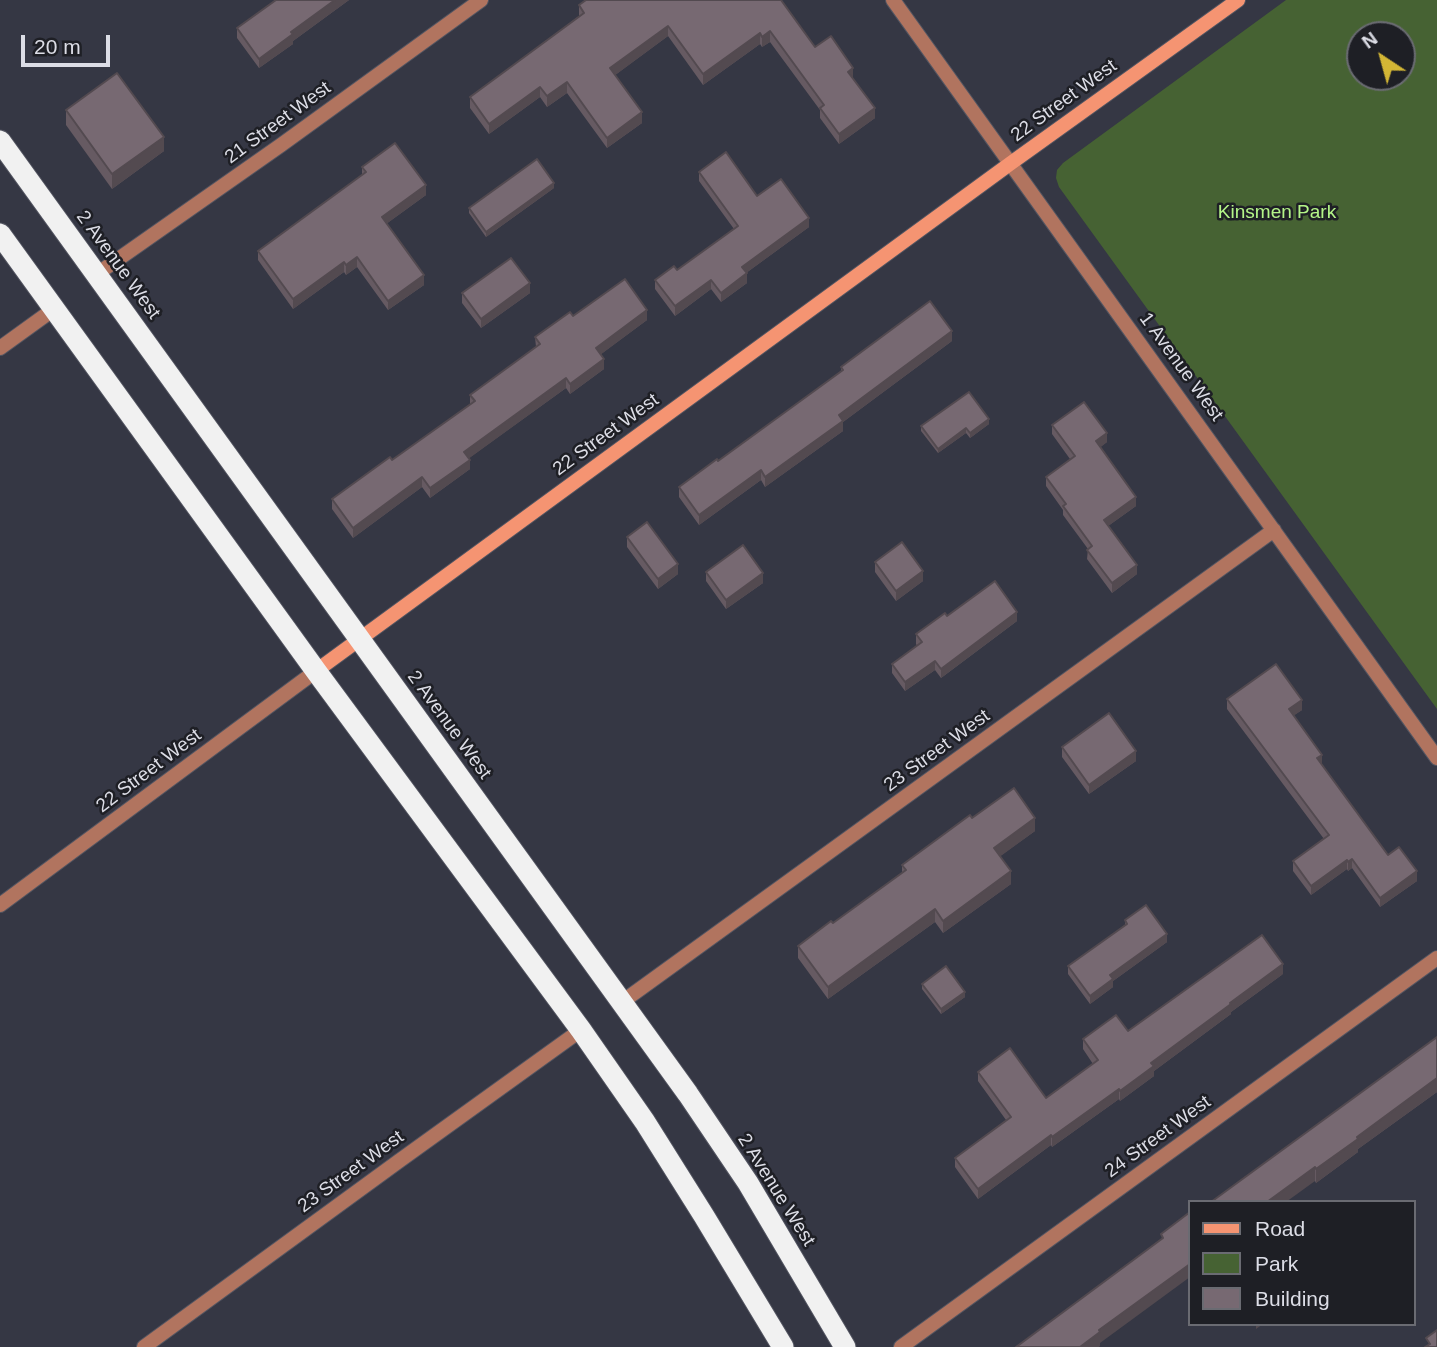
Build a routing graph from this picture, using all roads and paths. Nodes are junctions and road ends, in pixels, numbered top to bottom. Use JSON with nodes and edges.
{"nodes":[{"id":1,"x":481,"y":0,"type":"edge"},
{"id":2,"x":893,"y":0,"type":"edge"},
{"id":3,"x":1238,"y":0,"type":"edge"},
{"id":4,"x":0,"y":141,"type":"edge"},
{"id":5,"x":1011,"y":163,"type":"junction"},
{"id":6,"x":0,"y":234,"type":"edge"},
{"id":7,"x":97,"y":274,"type":"junction"},
{"id":8,"x":54,"y":309,"type":"junction"},
{"id":9,"x":0,"y":348,"type":"edge"},
{"id":10,"x":1274,"y":530,"type":"junction"},
{"id":11,"x":359,"y":640,"type":"junction"},
{"id":12,"x":316,"y":671,"type":"junction"},
{"id":13,"x":1437,"y":758,"type":"edge"},
{"id":14,"x":0,"y":905,"type":"edge"},
{"id":15,"x":1437,"y":958,"type":"edge"},
{"id":16,"x":622,"y":1002,"type":"junction"},
{"id":17,"x":581,"y":1030,"type":"junction"},
{"id":18,"x":144,"y":1347,"type":"edge"},
{"id":19,"x":783,"y":1347,"type":"edge"},
{"id":20,"x":845,"y":1347,"type":"edge"},
{"id":21,"x":901,"y":1347,"type":"edge"}],
"edges":[{"from":1,"to":7,"type":"street","name":"21 Street West"},
{"from":2,"to":5,"type":"street","name":"1 Avenue West"},
{"from":3,"to":5,"type":"street","name":"22 Street West"},
{"from":4,"to":7,"type":"highway","name":"2 Avenue West"},
{"from":5,"to":10,"type":"street","name":"1 Avenue West"},
{"from":5,"to":11,"type":"street","name":"22 Street West"},
{"from":6,"to":8,"type":"highway"},
{"from":7,"to":11,"type":"highway","name":"2 Avenue West"},
{"from":8,"to":9,"type":"street"},
{"from":8,"to":12,"type":"highway"},
{"from":10,"to":13,"type":"street","name":"1 Avenue West"},
{"from":10,"to":16,"type":"street","name":"23 Street West"},
{"from":11,"to":12,"type":"street","name":"22 Street West"},
{"from":11,"to":16,"type":"highway","name":"2 Avenue West"},
{"from":12,"to":14,"type":"street","name":"22 Street West"},
{"from":12,"to":17,"type":"highway"},
{"from":15,"to":21,"type":"street","name":"24 Street West"},
{"from":16,"to":20,"type":"highway","name":"2 Avenue West"},
{"from":17,"to":18,"type":"street","name":"23 Street West"},
{"from":17,"to":19,"type":"highway"}]}
